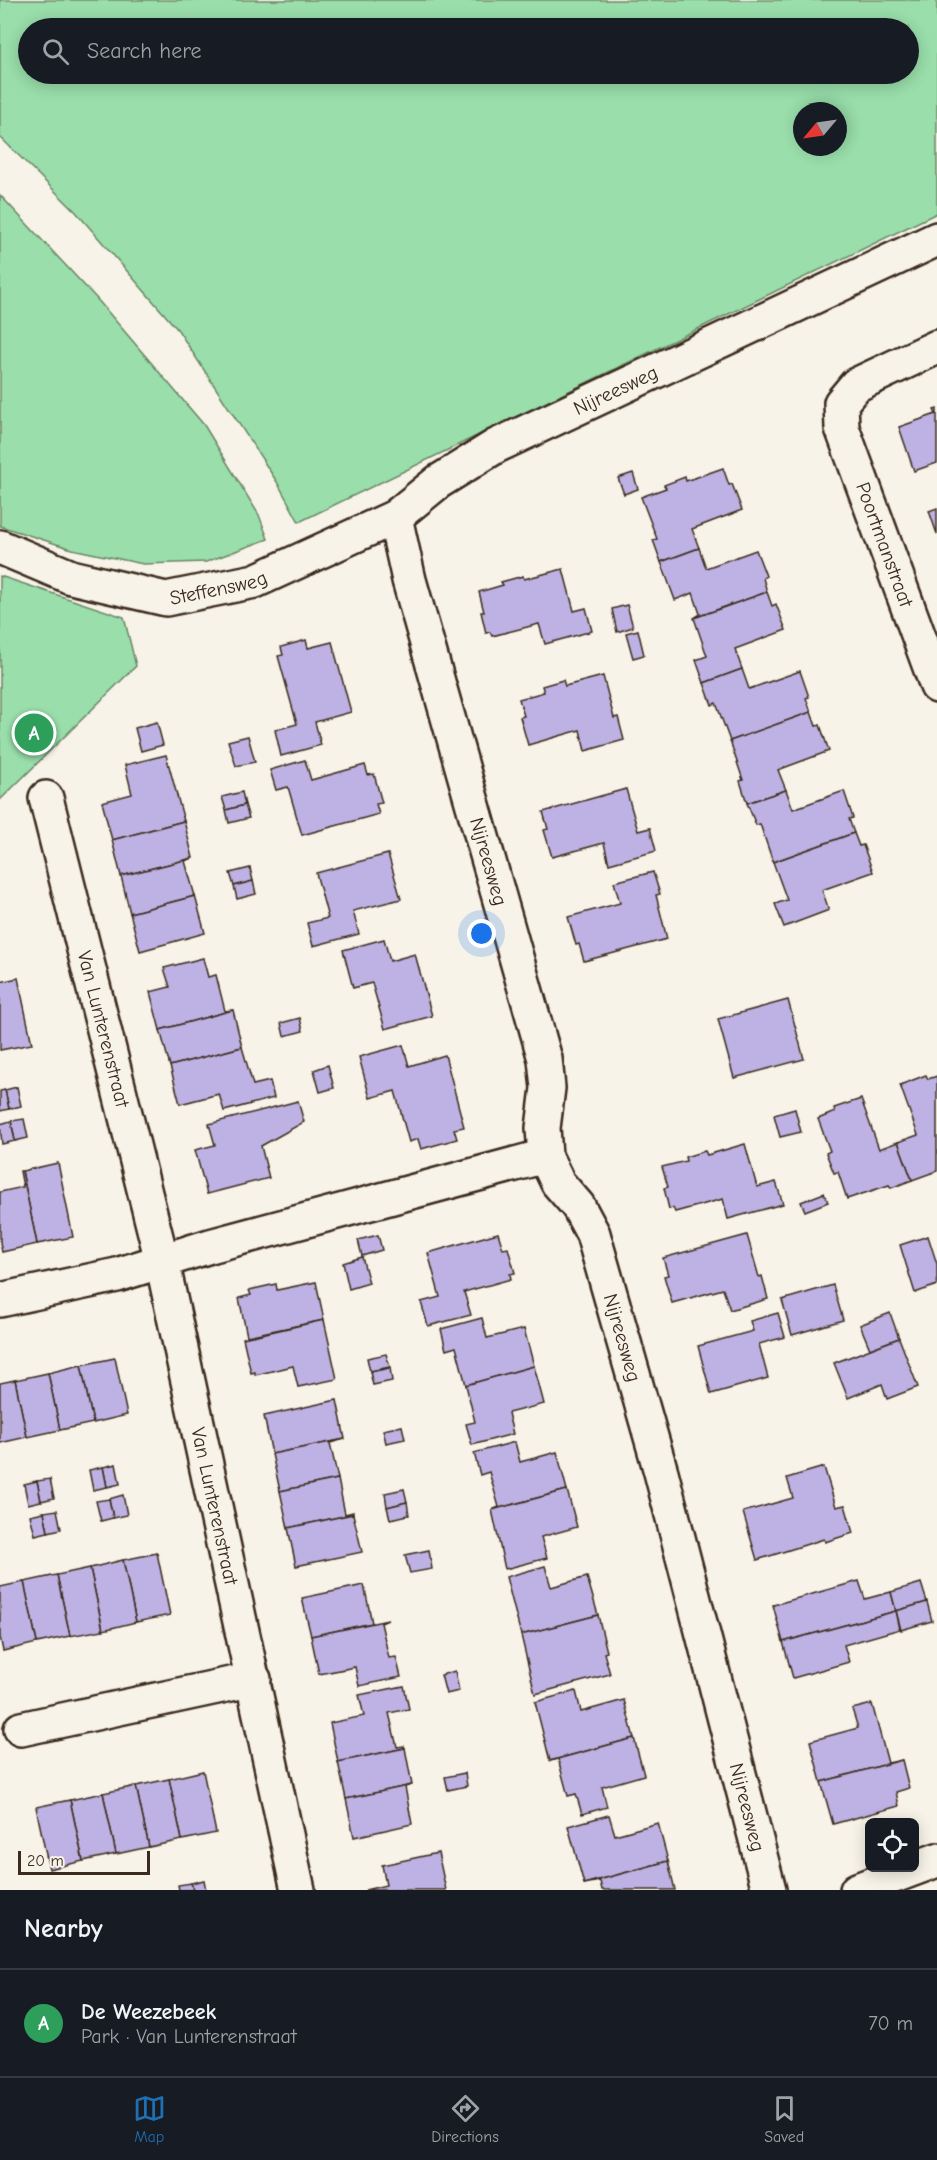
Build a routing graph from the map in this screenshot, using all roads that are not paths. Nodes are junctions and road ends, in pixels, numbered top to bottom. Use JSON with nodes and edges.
{"nodes":[{"id":1,"x":937,"y":239,"type":"edge"},
{"id":2,"x":937,"y":347,"type":"edge"},
{"id":3,"x":395,"y":517,"type":"junction"},
{"id":4,"x":0,"y":547,"type":"edge"},
{"id":5,"x":937,"y":686,"type":"edge"},
{"id":6,"x":46,"y":798,"type":"dead end"},
{"id":7,"x":545,"y":1155,"type":"junction"},
{"id":8,"x":162,"y":1261,"type":"junction"},
{"id":9,"x":0,"y":1300,"type":"edge"},
{"id":10,"x":254,"y":1679,"type":"junction"},
{"id":11,"x":21,"y":1730,"type":"dead end"},
{"id":12,"x":937,"y":1860,"type":"edge"},
{"id":13,"x":298,"y":1890,"type":"edge"},
{"id":14,"x":769,"y":1890,"type":"edge"},
{"id":15,"x":857,"y":1890,"type":"edge"}],
"edges":[{"from":1,"to":3,"type":"street","name":"Nijreesweg"},
{"from":2,"to":5,"type":"street","name":"Poortmanstraat"},
{"from":3,"to":4,"type":"street","name":"Steffensweg"},
{"from":3,"to":7,"type":"street","name":"Nijreesweg"},
{"from":6,"to":8,"type":"street","name":"Van Lunterenstraat"},
{"from":7,"to":8,"type":"street"},
{"from":7,"to":14,"type":"street","name":"Nijreesweg"},
{"from":8,"to":9,"type":"street"},
{"from":8,"to":10,"type":"street","name":"Van Lunterenstraat"},
{"from":10,"to":11,"type":"street"},
{"from":10,"to":13,"type":"street","name":"Van Lunterenstraat"},
{"from":12,"to":15,"type":"street"}]}
